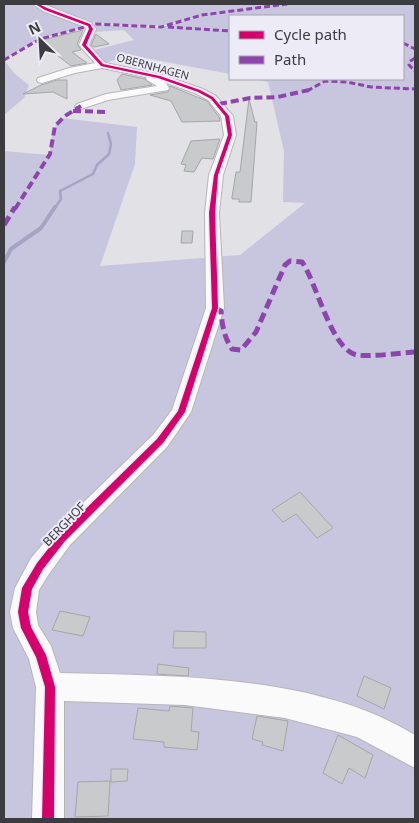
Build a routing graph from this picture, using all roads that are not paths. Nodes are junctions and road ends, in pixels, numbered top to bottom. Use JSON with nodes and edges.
{"nodes":[{"id":1,"x":37,"y":4,"type":"edge"},
{"id":2,"x":102,"y":65,"type":"junction"},
{"id":3,"x":119,"y":69,"type":"junction"},
{"id":4,"x":42,"y":80,"type":"dead end"},
{"id":5,"x":81,"y":106,"type":"dead end"},
{"id":6,"x":215,"y":300,"type":"joint"},
{"id":7,"x":50,"y":687,"type":"junction"},
{"id":8,"x":415,"y":753,"type":"edge"},
{"id":9,"x":48,"y":819,"type":"edge"}],
"edges":[{"from":1,"to":2,"type":"street","name":"OBERNHAGEN"},
{"from":2,"to":3,"type":"street","name":"OBERNHAGEN"},
{"from":2,"to":4,"type":"street","name":"OBERNHAGEN"},
{"from":3,"to":5,"type":"street","name":"OBERNHAGEN"},
{"from":3,"to":6,"type":"street","name":"OBERNHAGEN"},
{"from":6,"to":7,"type":"street","name":"BERGHOF"},
{"from":7,"to":8,"type":"street"},
{"from":7,"to":9,"type":"street","name":"BERGHOF"}]}
